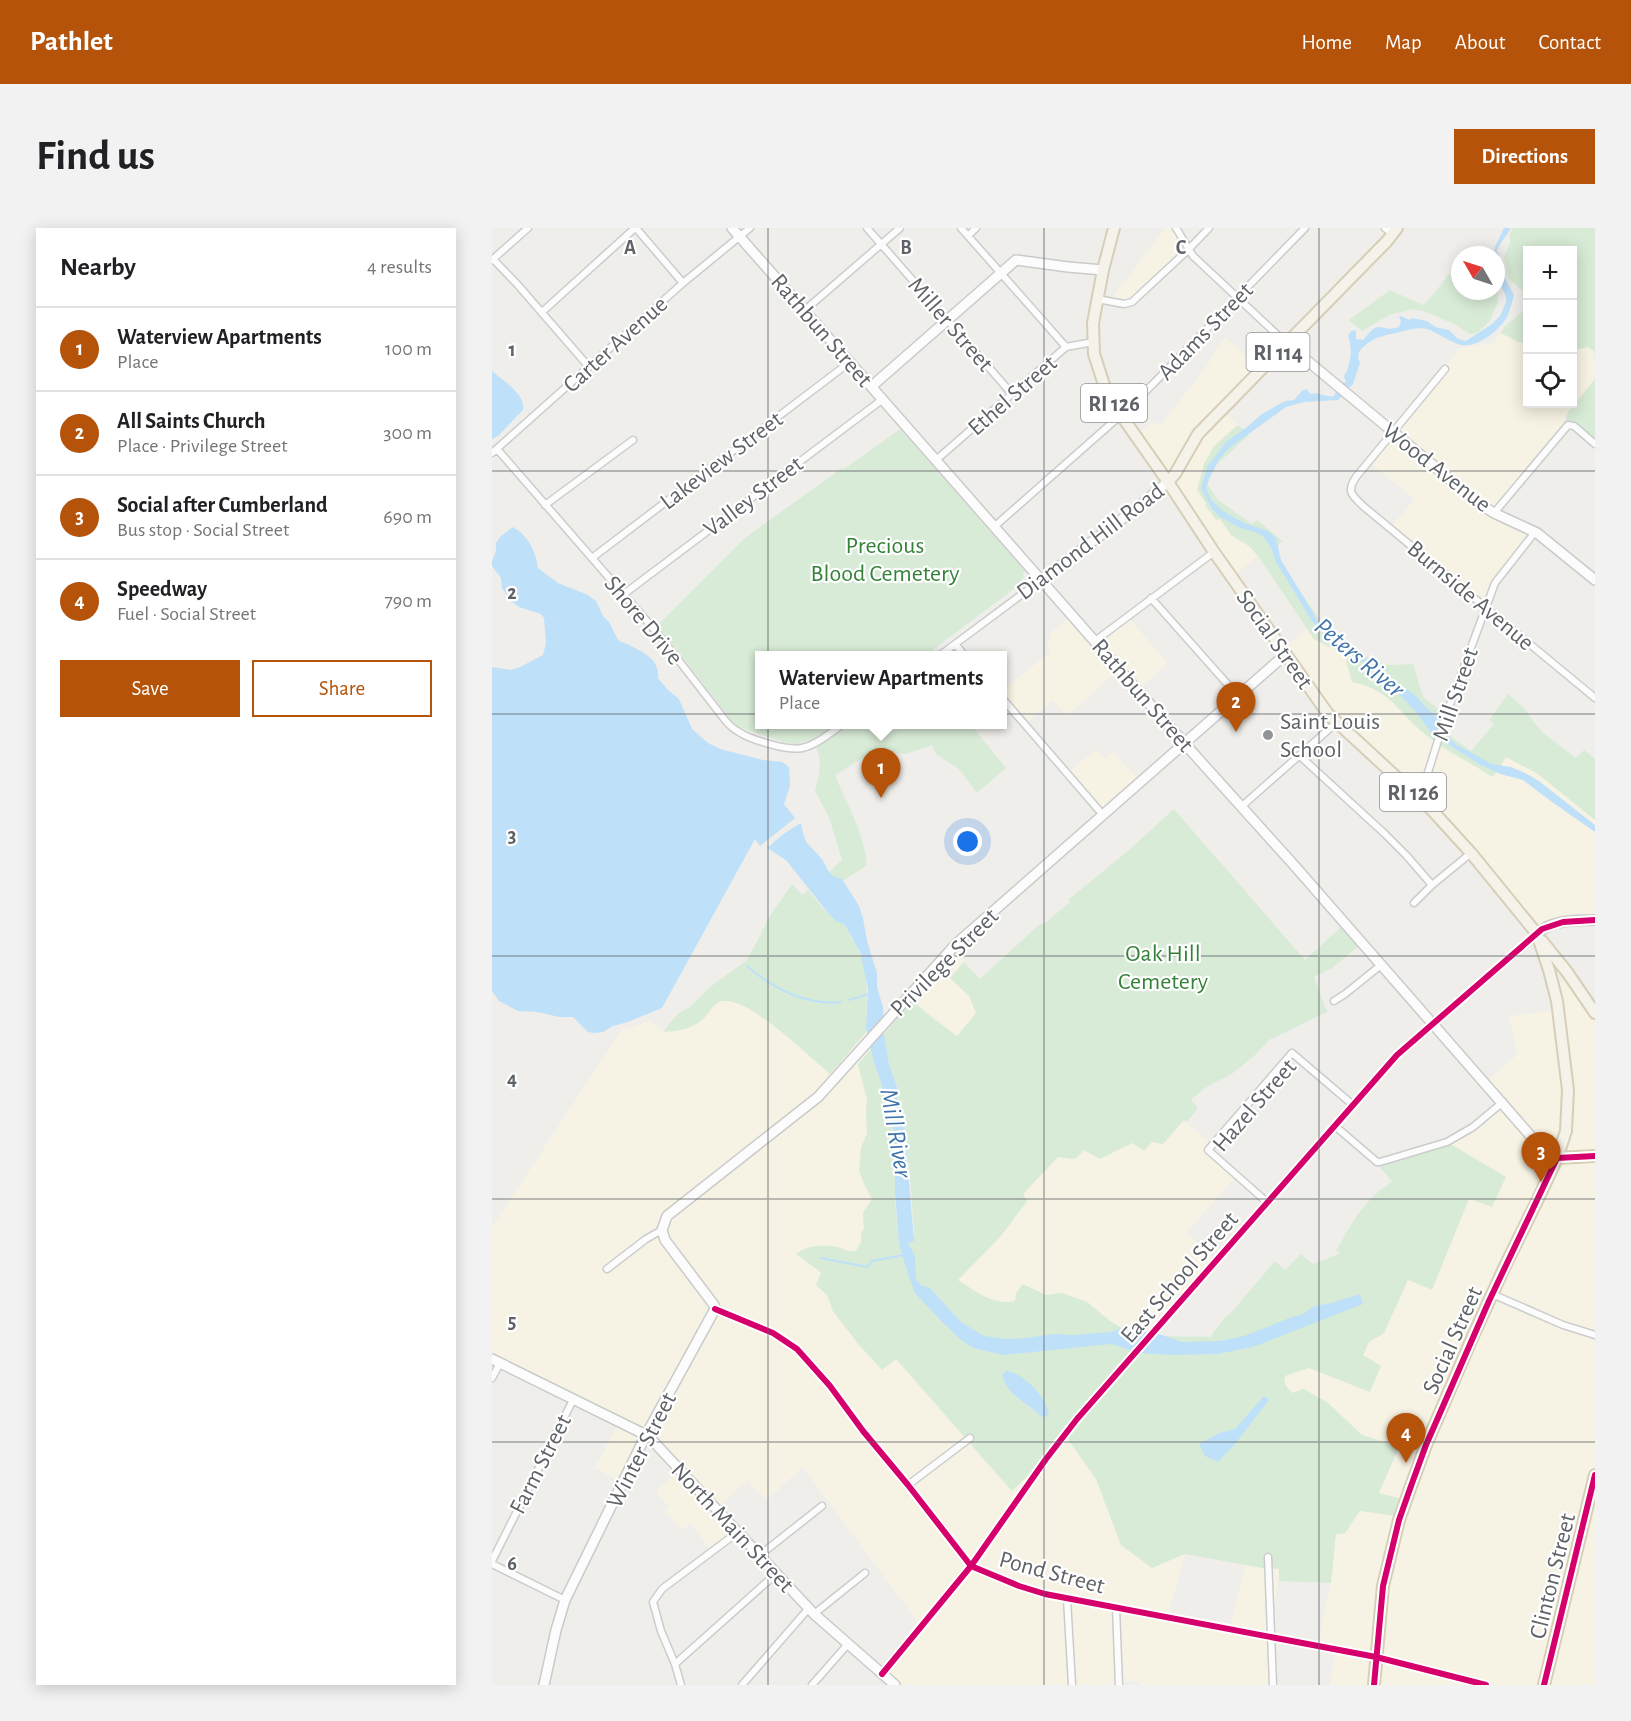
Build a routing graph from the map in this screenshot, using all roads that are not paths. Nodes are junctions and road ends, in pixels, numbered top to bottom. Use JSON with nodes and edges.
{"nodes":[{"id":1,"x":528,"y":228,"type":"edge"},
{"id":2,"x":636,"y":228,"type":"edge"},
{"id":3,"x":732,"y":228,"type":"edge"},
{"id":4,"x":750,"y":228,"type":"edge"},
{"id":5,"x":867,"y":228,"type":"edge"},
{"id":6,"x":900,"y":228,"type":"edge"},
{"id":7,"x":961,"y":228,"type":"edge"},
{"id":8,"x":976,"y":228,"type":"edge"},
{"id":9,"x":1114,"y":228,"type":"edge"},
{"id":10,"x":1176,"y":228,"type":"edge"},
{"id":11,"x":1209,"y":228,"type":"edge"},
{"id":12,"x":1305,"y":228,"type":"edge"},
{"id":13,"x":1392,"y":230,"type":"edge"},
{"id":14,"x":740,"y":236,"type":"junction"},
{"id":15,"x":968,"y":236,"type":"junction"},
{"id":16,"x":881,"y":245,"type":"junction"},
{"id":17,"x":1188,"y":250,"type":"junction"},
{"id":18,"x":493,"y":260,"type":"edge"},
{"id":19,"x":1103,"y":270,"type":"junction"},
{"id":20,"x":1001,"y":273,"type":"junction"},
{"id":21,"x":683,"y":283,"type":"junction"},
{"id":22,"x":1236,"y":298,"type":"junction"},
{"id":23,"x":1097,"y":299,"type":"junction"},
{"id":24,"x":805,"y":310,"type":"junction"},
{"id":25,"x":542,"y":312,"type":"junction"},
{"id":26,"x":947,"y":320,"type":"junction"},
{"id":27,"x":1093,"y":342,"type":"junction"},
{"id":28,"x":1287,"y":343,"type":"junction"},
{"id":29,"x":1066,"y":347,"type":"junction"},
{"id":30,"x":850,"y":362,"type":"junction"},
{"id":31,"x":589,"y":367,"type":"junction"},
{"id":32,"x":1445,"y":369,"type":"dead end"},
{"id":33,"x":872,"y":386,"type":"junction"},
{"id":34,"x":1012,"y":394,"type":"junction"},
{"id":35,"x":883,"y":399,"type":"junction"},
{"id":36,"x":1121,"y":415,"type":"junction"},
{"id":37,"x":1394,"y":433,"type":"junction"},
{"id":38,"x":633,"y":440,"type":"dead end"},
{"id":39,"x":1595,"y":444,"type":"edge"},
{"id":40,"x":494,"y":451,"type":"edge"},
{"id":41,"x":936,"y":460,"type":"junction"},
{"id":42,"x":1168,"y":482,"type":"junction"},
{"id":43,"x":545,"y":505,"type":"junction"},
{"id":44,"x":1494,"y":513,"type":"junction"},
{"id":45,"x":995,"y":526,"type":"junction"},
{"id":46,"x":1536,"y":532,"type":"junction"},
{"id":47,"x":1214,"y":552,"type":"junction"},
{"id":48,"x":592,"y":558,"type":"junction"},
{"id":49,"x":1041,"y":580,"type":"junction"},
{"id":50,"x":1595,"y":580,"type":"edge"},
{"id":51,"x":624,"y":594,"type":"junction"},
{"id":52,"x":1151,"y":598,"type":"junction"},
{"id":53,"x":1486,"y":608,"type":"junction"},
{"id":54,"x":1095,"y":641,"type":"junction"},
{"id":55,"x":955,"y":644,"type":"junction"},
{"id":56,"x":946,"y":651,"type":"edge"},
{"id":57,"x":961,"y":651,"type":"edge"},
{"id":58,"x":1286,"y":654,"type":"junction"},
{"id":59,"x":1238,"y":696,"type":"junction"},
{"id":60,"x":1595,"y":699,"type":"edge"},
{"id":61,"x":1007,"y":704,"type":"edge"},
{"id":62,"x":1336,"y":723,"type":"junction"},
{"id":63,"x":836,"y":729,"type":"edge"},
{"id":64,"x":1184,"y":742,"type":"junction"},
{"id":65,"x":1300,"y":756,"type":"junction"},
{"id":66,"x":1420,"y":798,"type":"junction"},
{"id":67,"x":1241,"y":807,"type":"junction"},
{"id":68,"x":1103,"y":815,"type":"junction"},
{"id":69,"x":1471,"y":853,"type":"junction"},
{"id":70,"x":1432,"y":885,"type":"junction"},
{"id":71,"x":1414,"y":903,"type":"dead end"},
{"id":72,"x":1595,"y":920,"type":"edge"},
{"id":73,"x":1537,"y":934,"type":"junction"},
{"id":74,"x":1381,"y":965,"type":"junction"},
{"id":75,"x":1554,"y":989,"type":"junction"},
{"id":76,"x":1578,"y":989,"type":"junction"},
{"id":77,"x":1334,"y":1001,"type":"dead end"},
{"id":78,"x":1595,"y":1013,"type":"edge"},
{"id":79,"x":1433,"y":1025,"type":"junction"},
{"id":80,"x":1503,"y":1102,"type":"junction"},
{"id":81,"x":1353,"y":1105,"type":"junction"},
{"id":82,"x":1335,"y":1126,"type":"junction"},
{"id":83,"x":1595,"y":1156,"type":"edge"},
{"id":84,"x":1557,"y":1158,"type":"junction"},
{"id":85,"x":1268,"y":1203,"type":"junction"},
{"id":86,"x":662,"y":1230,"type":"junction"},
{"id":87,"x":607,"y":1269,"type":"dead end"},
{"id":88,"x":1492,"y":1294,"type":"junction"},
{"id":89,"x":715,"y":1309,"type":"junction"},
{"id":90,"x":1595,"y":1335,"type":"edge"},
{"id":91,"x":496,"y":1361,"type":"edge"},
{"id":92,"x":492,"y":1378,"type":"edge"},
{"id":93,"x":573,"y":1400,"type":"junction"},
{"id":94,"x":646,"y":1436,"type":"junction"},
{"id":95,"x":970,"y":1438,"type":"dead end"},
{"id":96,"x":1595,"y":1475,"type":"edge"},
{"id":97,"x":908,"y":1485,"type":"junction"},
{"id":98,"x":822,"y":1506,"type":"dead end"},
{"id":99,"x":738,"y":1532,"type":"junction"},
{"id":100,"x":760,"y":1555,"type":"junction"},
{"id":101,"x":1268,"y":1557,"type":"dead end"},
{"id":102,"x":492,"y":1562,"type":"edge"},
{"id":103,"x":971,"y":1566,"type":"junction"},
{"id":104,"x":865,"y":1573,"type":"dead end"},
{"id":105,"x":777,"y":1574,"type":"junction"},
{"id":106,"x":1068,"y":1599,"type":"junction"},
{"id":107,"x":565,"y":1600,"type":"junction"},
{"id":108,"x":1116,"y":1608,"type":"junction"},
{"id":109,"x":812,"y":1611,"type":"junction"},
{"id":110,"x":1271,"y":1638,"type":"junction"},
{"id":111,"x":848,"y":1644,"type":"junction"},
{"id":112,"x":1376,"y":1657,"type":"junction"},
{"id":113,"x":675,"y":1664,"type":"junction"},
{"id":114,"x":882,"y":1674,"type":"junction"},
{"id":115,"x":544,"y":1685,"type":"edge"},
{"id":116,"x":681,"y":1685,"type":"edge"},
{"id":117,"x":742,"y":1685,"type":"edge"},
{"id":118,"x":812,"y":1685,"type":"edge"},
{"id":119,"x":895,"y":1685,"type":"edge"},
{"id":120,"x":1072,"y":1685,"type":"edge"},
{"id":121,"x":1119,"y":1685,"type":"edge"},
{"id":122,"x":1273,"y":1685,"type":"edge"},
{"id":123,"x":1374,"y":1685,"type":"edge"},
{"id":124,"x":1486,"y":1685,"type":"edge"},
{"id":125,"x":1544,"y":1685,"type":"edge"}],
"edges":[{"from":1,"to":18,"type":"street"},
{"from":2,"to":21,"type":"street"},
{"from":2,"to":25,"type":"street"},
{"from":3,"to":14,"type":"main road","name":"Rathbun Street"},
{"from":4,"to":14,"type":"street","name":"Carter Avenue"},
{"from":5,"to":16,"type":"street","name":"Miller Street"},
{"from":6,"to":16,"type":"street"},
{"from":7,"to":15,"type":"street"},
{"from":8,"to":15,"type":"street"},
{"from":9,"to":19,"type":"main road","name":"Social Street"},
{"from":10,"to":17,"type":"street"},
{"from":11,"to":17,"type":"street"},
{"from":12,"to":22,"type":"street","name":"Adams Street"},
{"from":13,"to":28,"type":"main road","name":"Diamond Hill Road","number":"RI 114"},
{"from":14,"to":21,"type":"street","name":"Carter Avenue"},
{"from":14,"to":24,"type":"main road","name":"Rathbun Street"},
{"from":15,"to":20,"type":"street"},
{"from":16,"to":24,"type":"street"},
{"from":16,"to":26,"type":"street","name":"Miller Street"},
{"from":17,"to":22,"type":"street"},
{"from":17,"to":23,"type":"street"},
{"from":18,"to":25,"type":"street"},
{"from":19,"to":20,"type":"main road"},
{"from":19,"to":23,"type":"main road","name":"Social Street"},
{"from":20,"to":26,"type":"main road"},
{"from":20,"to":29,"type":"street"},
{"from":21,"to":31,"type":"street","name":"Carter Avenue"},
{"from":22,"to":28,"type":"street"},
{"from":22,"to":36,"type":"street","name":"Adams Street"},
{"from":23,"to":27,"type":"main road","name":"Social Street","number":"RI 126"},
{"from":24,"to":30,"type":"main road","name":"Rathbun Street"},
{"from":25,"to":31,"type":"street"},
{"from":26,"to":33,"type":"main road"},
{"from":26,"to":34,"type":"street","name":"Miller Street"},
{"from":27,"to":29,"type":"street","name":"Ethel Street"},
{"from":27,"to":36,"type":"main road","name":"Social Street","number":"RI 126"},
{"from":28,"to":37,"type":"main road","name":"Wood Avenue"},
{"from":28,"to":42,"type":"main road","name":"Diamond Hill Road","number":"RI 114"},
{"from":29,"to":34,"type":"street","name":"Ethel Street"},
{"from":30,"to":33,"type":"main road","name":"Rathbun Street"},
{"from":30,"to":48,"type":"street","name":"Lakeview Street"},
{"from":31,"to":40,"type":"street","name":"Carter Avenue"},
{"from":32,"to":37,"type":"street"},
{"from":33,"to":35,"type":"main road","name":"Rathbun Street"},
{"from":34,"to":41,"type":"street","name":"Ethel Street"},
{"from":35,"to":41,"type":"main road","name":"Rathbun Street"},
{"from":35,"to":51,"type":"street","name":"Valley Street"},
{"from":36,"to":42,"type":"main road","name":"Social Street","number":"RI 126"},
{"from":36,"to":45,"type":"street","name":"Adams Street"},
{"from":37,"to":44,"type":"main road","name":"Wood Avenue"},
{"from":37,"to":53,"type":"street","name":"Burnside Avenue"},
{"from":38,"to":43,"type":"street"},
{"from":39,"to":44,"type":"street"},
{"from":40,"to":43,"type":"street","name":"Shore Drive"},
{"from":41,"to":45,"type":"main road","name":"Rathbun Street"},
{"from":42,"to":47,"type":"main road","name":"Social Street"},
{"from":42,"to":49,"type":"main road","name":"Diamond Hill Road","number":"RI 114"},
{"from":43,"to":48,"type":"street","name":"Shore Drive"},
{"from":44,"to":46,"type":"main road","name":"Wood Avenue"},
{"from":45,"to":49,"type":"main road","name":"Rathbun Street"},
{"from":46,"to":50,"type":"main road","name":"Wood Avenue"},
{"from":46,"to":53,"type":"street","name":"Mill Street"},
{"from":47,"to":52,"type":"street"},
{"from":47,"to":58,"type":"main road","name":"Social Street"},
{"from":48,"to":51,"type":"street","name":"Shore Drive"},
{"from":49,"to":54,"type":"main road","name":"Rathbun Street"},
{"from":49,"to":55,"type":"street","name":"Diamond Hill Road"},
{"from":51,"to":63,"type":"street","name":"Shore Drive"},
{"from":52,"to":54,"type":"street"},
{"from":52,"to":59,"type":"street"},
{"from":53,"to":60,"type":"street","name":"Burnside Avenue"},
{"from":53,"to":66,"type":"street","name":"Mill Street"},
{"from":54,"to":64,"type":"main road","name":"Rathbun Street"},
{"from":55,"to":56,"type":"street","name":"Diamond Hill Road"},
{"from":55,"to":57,"type":"street"},
{"from":58,"to":59,"type":"main road","name":"Privilege Street"},
{"from":58,"to":62,"type":"main road","name":"Social Street","number":"RI 126"},
{"from":59,"to":64,"type":"main road","name":"Privilege Street"},
{"from":61,"to":68,"type":"street"},
{"from":62,"to":65,"type":"street"},
{"from":62,"to":66,"type":"main road","name":"Social Street","number":"RI 126"},
{"from":64,"to":67,"type":"main road","name":"Rathbun Street"},
{"from":64,"to":68,"type":"main road","name":"Privilege Street"},
{"from":65,"to":67,"type":"street"},
{"from":65,"to":70,"type":"street"},
{"from":66,"to":69,"type":"main road","name":"Social Street","number":"RI 126"},
{"from":67,"to":74,"type":"main road","name":"Rathbun Street"},
{"from":68,"to":86,"type":"main road","name":"Privilege Street"},
{"from":69,"to":70,"type":"street"},
{"from":69,"to":73,"type":"main road","name":"Social Street","number":"RI 126"},
{"from":70,"to":71,"type":"street"},
{"from":72,"to":73,"type":"main road"},
{"from":73,"to":75,"type":"main road","name":"Social Street","number":"RI 126"},
{"from":73,"to":76,"type":"main road","number":"RI 126"},
{"from":73,"to":79,"type":"street","name":"East School Street"},
{"from":74,"to":77,"type":"street"},
{"from":74,"to":79,"type":"main road","name":"Rathbun Street"},
{"from":75,"to":76,"type":"main road"},
{"from":75,"to":84,"type":"main road","name":"Social Street","number":"RI 126"},
{"from":76,"to":78,"type":"main road","number":"RI 126"},
{"from":79,"to":80,"type":"main road","name":"Rathbun Street"},
{"from":79,"to":81,"type":"street","name":"East School Street"},
{"from":80,"to":82,"type":"street"},
{"from":80,"to":84,"type":"main road","name":"Rathbun Street"},
{"from":81,"to":82,"type":"street","name":"East School Street"},
{"from":81,"to":85,"type":"street","name":"Hazel Street"},
{"from":82,"to":85,"type":"street","name":"East School Street"},
{"from":83,"to":84,"type":"main road"},
{"from":84,"to":88,"type":"main road","name":"Social Street"},
{"from":85,"to":103,"type":"street","name":"East School Street"},
{"from":86,"to":87,"type":"street","name":"Privilege Street"},
{"from":86,"to":89,"type":"main road"},
{"from":88,"to":90,"type":"street"},
{"from":88,"to":112,"type":"main road","name":"Social Street"},
{"from":89,"to":94,"type":"main road","name":"Winter Street"},
{"from":89,"to":97,"type":"street","name":"Pond Street"},
{"from":91,"to":92,"type":"street"},
{"from":91,"to":93,"type":"main road","name":"North Main Street"},
{"from":93,"to":94,"type":"main road","name":"North Main Street"},
{"from":93,"to":102,"type":"street","name":"Farm Street"},
{"from":94,"to":99,"type":"main road","name":"North Main Street"},
{"from":94,"to":107,"type":"main road","name":"Winter Street"},
{"from":95,"to":97,"type":"street"},
{"from":96,"to":125,"type":"main road","name":"Clinton Street"},
{"from":97,"to":103,"type":"street","name":"Pond Street"},
{"from":98,"to":100,"type":"street"},
{"from":99,"to":100,"type":"main road","name":"North Main Street"},
{"from":99,"to":113,"type":"street"},
{"from":100,"to":105,"type":"main road","name":"North Main Street"},
{"from":101,"to":110,"type":"street"},
{"from":102,"to":107,"type":"street"},
{"from":103,"to":106,"type":"street","name":"Pond Street"},
{"from":103,"to":114,"type":"street","name":"East School Street"},
{"from":104,"to":109,"type":"street"},
{"from":105,"to":109,"type":"main road","name":"North Main Street"},
{"from":105,"to":113,"type":"street"},
{"from":106,"to":108,"type":"street","name":"Pond Street"},
{"from":106,"to":120,"type":"street"},
{"from":107,"to":115,"type":"main road","name":"Winter Street"},
{"from":108,"to":110,"type":"street","name":"Pond Street"},
{"from":108,"to":121,"type":"street"},
{"from":109,"to":111,"type":"main road","name":"North Main Street"},
{"from":109,"to":117,"type":"street"},
{"from":110,"to":112,"type":"street","name":"Pond Street"},
{"from":110,"to":122,"type":"street"},
{"from":111,"to":114,"type":"main road","name":"North Main Street"},
{"from":111,"to":118,"type":"street"},
{"from":112,"to":123,"type":"main road","name":"Social Street"},
{"from":112,"to":124,"type":"street","name":"Pond Street"},
{"from":113,"to":116,"type":"street"},
{"from":114,"to":119,"type":"main road","name":"North Main Street"}]}
